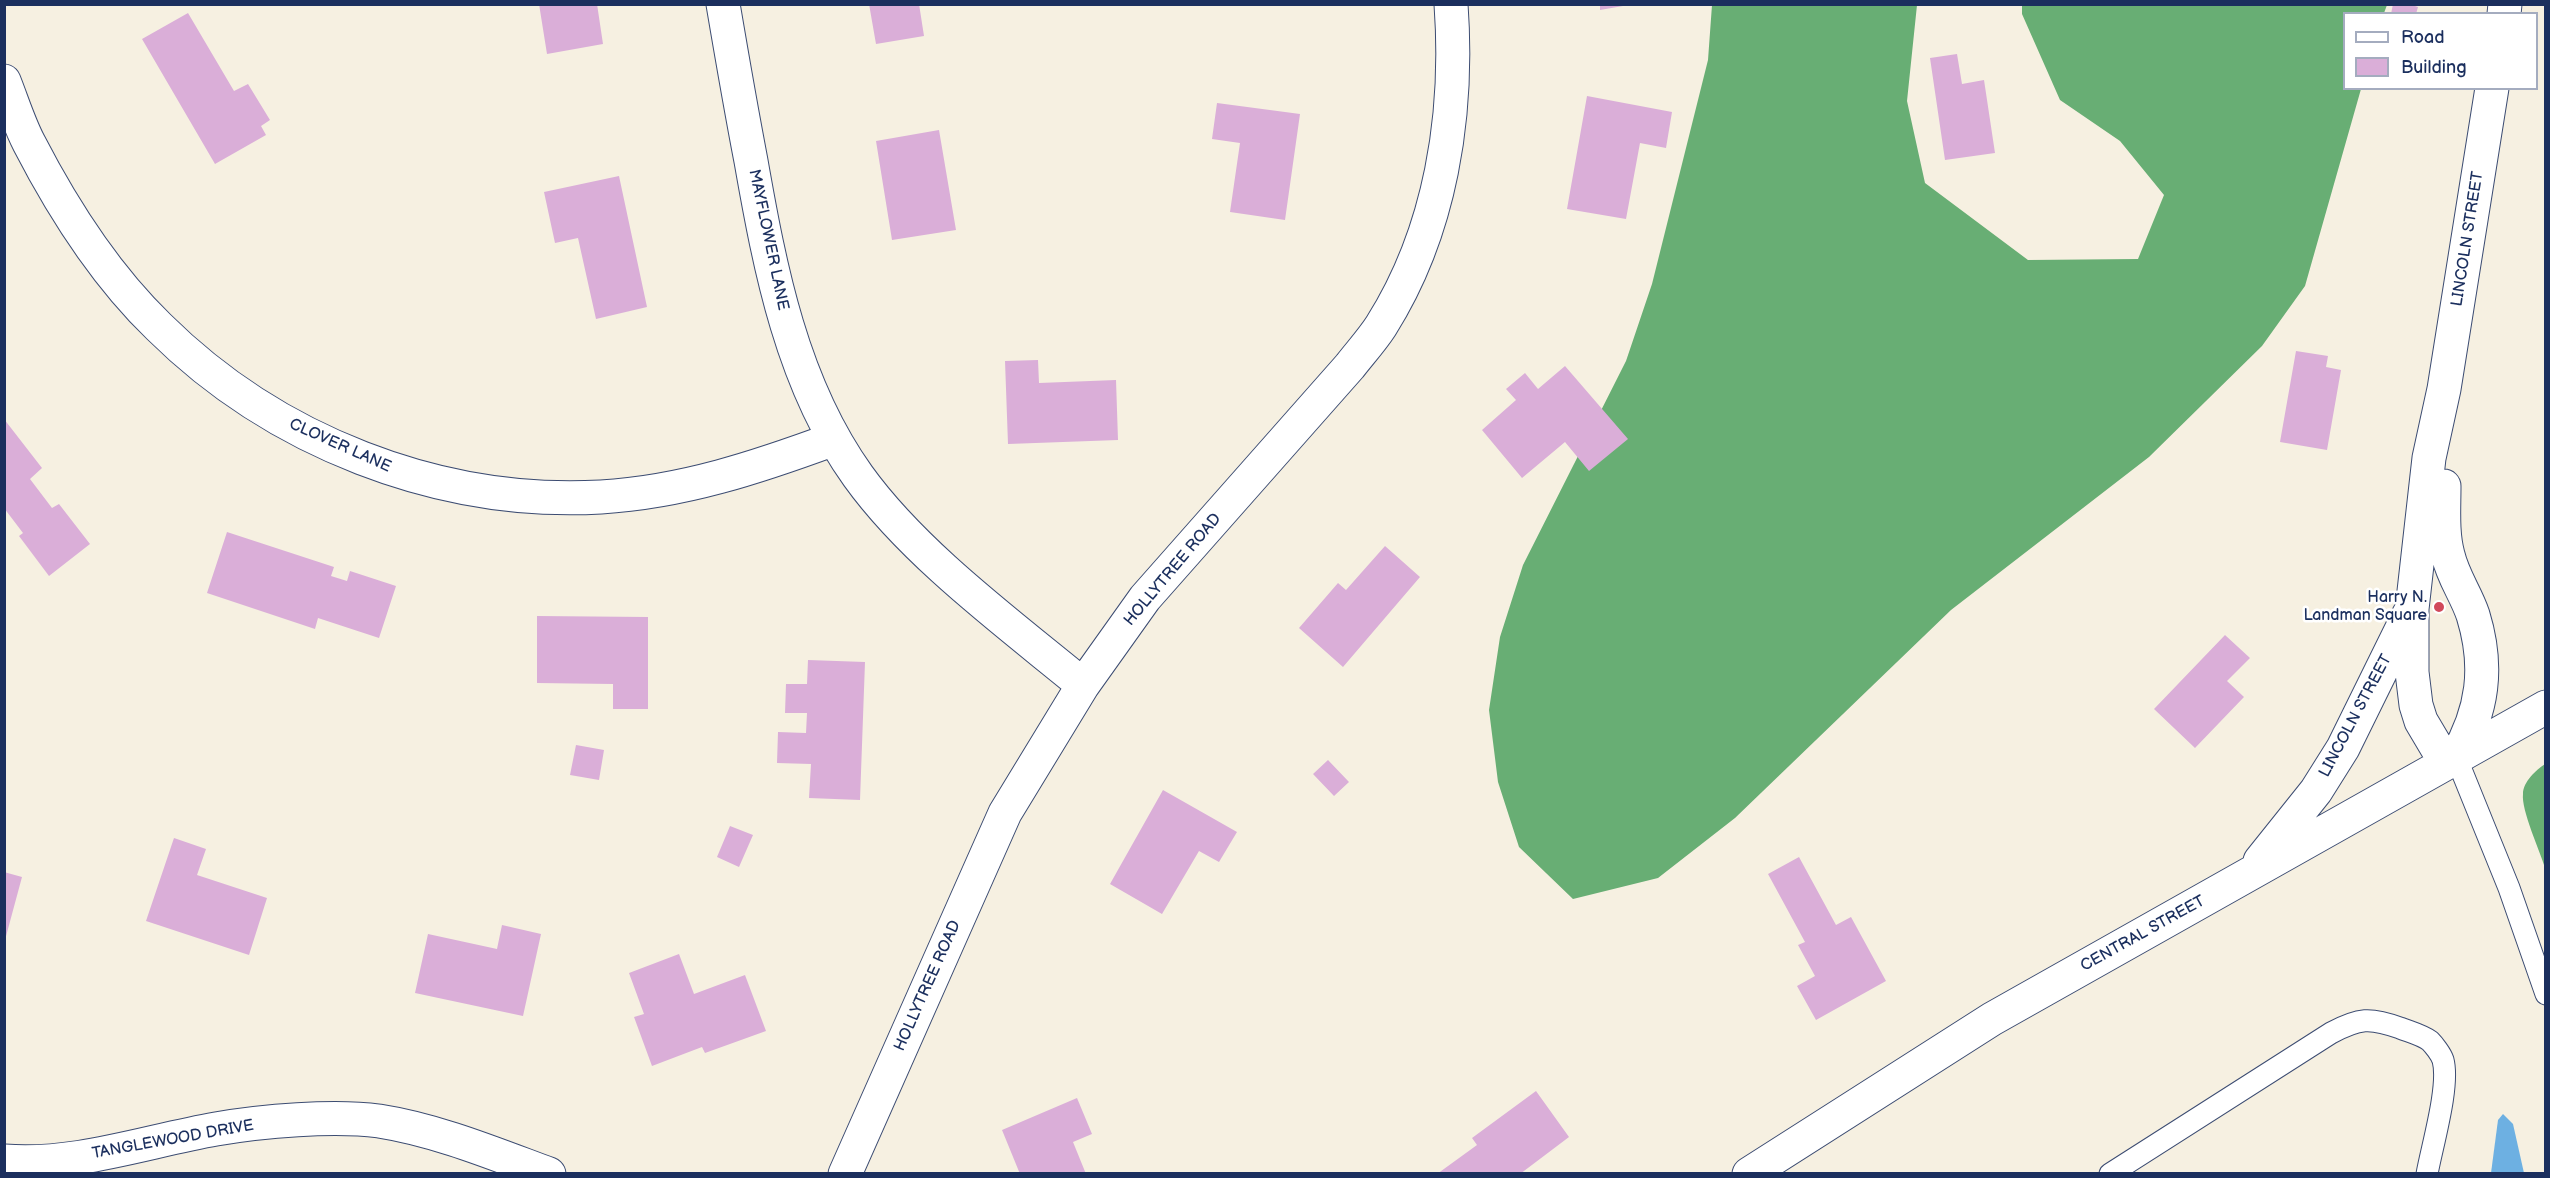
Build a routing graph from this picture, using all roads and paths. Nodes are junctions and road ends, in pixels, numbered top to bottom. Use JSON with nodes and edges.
{"nodes":[{"id":1,"x":723,"y":4,"type":"edge"},
{"id":2,"x":1451,"y":4,"type":"edge"},
{"id":3,"x":4,"y":81,"type":"edge"},
{"id":4,"x":2492,"y":90,"type":"edge"},
{"id":5,"x":2444,"y":388,"type":"junction"},
{"id":6,"x":834,"y":439,"type":"junction"},
{"id":7,"x":2412,"y":609,"type":"junction"},
{"id":8,"x":1083,"y":685,"type":"junction"},
{"id":9,"x":2546,"y":707,"type":"edge"},
{"id":10,"x":2456,"y":757,"type":"junction"},
{"id":11,"x":2249,"y":874,"type":"junction"},
{"id":12,"x":2546,"y":994,"type":"edge"},
{"id":13,"x":4,"y":1161,"type":"edge"},
{"id":14,"x":549,"y":1173,"type":"edge"},
{"id":15,"x":845,"y":1173,"type":"edge"},
{"id":16,"x":1749,"y":1173,"type":"edge"},
{"id":17,"x":2110,"y":1173,"type":"edge"},
{"id":18,"x":2427,"y":1173,"type":"edge"}],
"edges":[{"from":1,"to":6,"type":"street","name":"MAYFLOWER LANE"},
{"from":2,"to":8,"type":"street","name":"HOLLYTREE ROAD"},
{"from":3,"to":6,"type":"street","name":"CLOVER LANE"},
{"from":4,"to":5,"type":"street","name":"LINCOLN STREET"},
{"from":5,"to":7,"type":"street","name":"LINCOLN STREET"},
{"from":5,"to":10,"type":"street","name":"LINCOLN STREET"},
{"from":6,"to":8,"type":"street","name":"MAYFLOWER LANE"},
{"from":7,"to":10,"type":"street","name":"LINCOLN STREET"},
{"from":7,"to":11,"type":"street","name":"LINCOLN STREET"},
{"from":8,"to":15,"type":"street","name":"HOLLYTREE ROAD"},
{"from":9,"to":10,"type":"street","name":"CENTRAL STREET"},
{"from":10,"to":11,"type":"street","name":"CENTRAL STREET"},
{"from":10,"to":12,"type":"lane"},
{"from":11,"to":16,"type":"street","name":"CENTRAL STREET"},
{"from":13,"to":14,"type":"street","name":"TANGLEWOOD DRIVE"},
{"from":17,"to":18,"type":"lane"}]}
